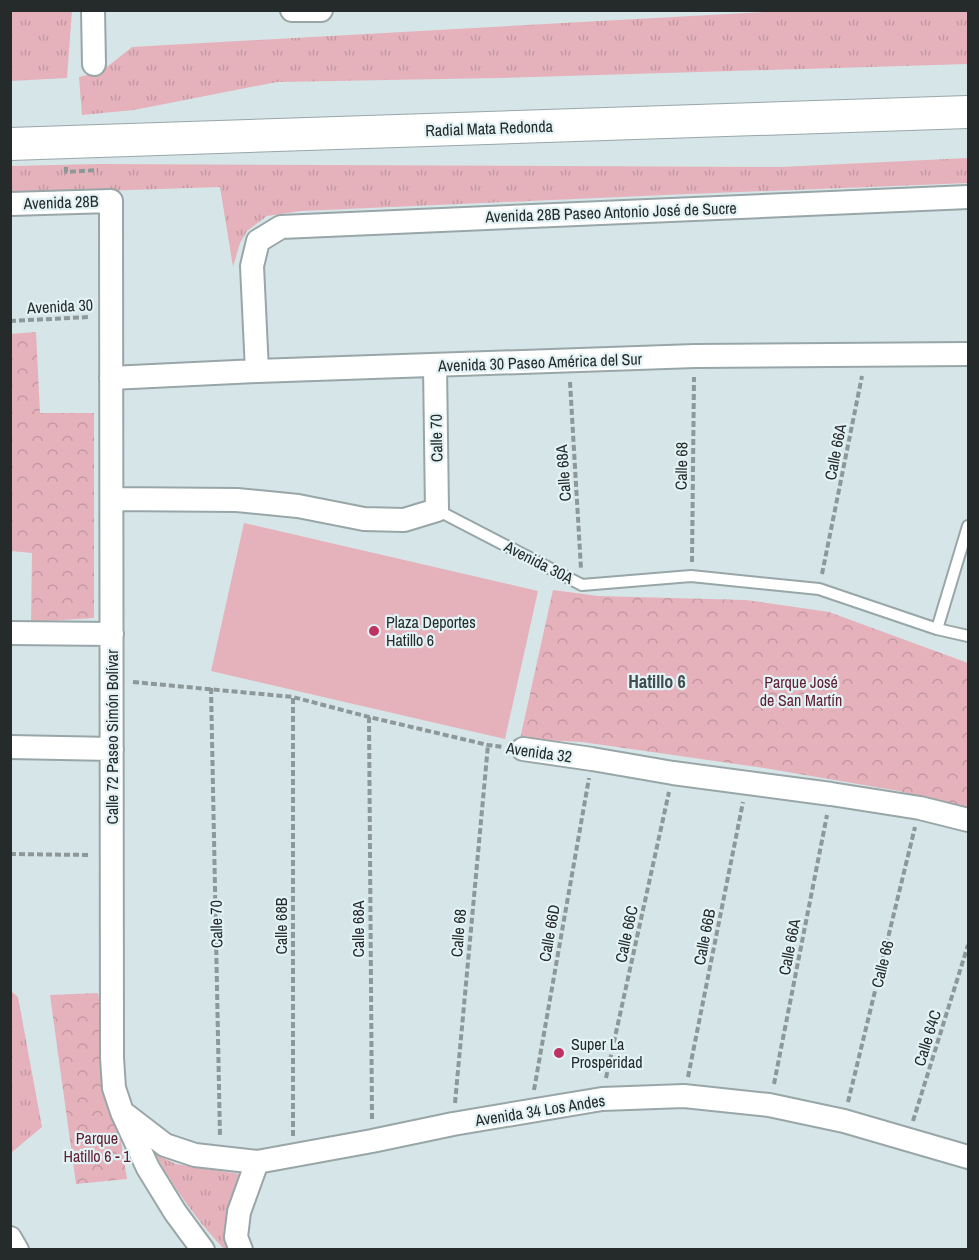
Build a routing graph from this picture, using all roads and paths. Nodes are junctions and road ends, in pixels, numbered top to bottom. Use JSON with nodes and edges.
{"nodes":[{"id":1,"x":93,"y":10,"type":"edge"},
{"id":2,"x":292,"y":10,"type":"edge"},
{"id":3,"x":321,"y":10,"type":"edge"},
{"id":4,"x":94,"y":64,"type":"dead end"},
{"id":5,"x":969,"y":112,"type":"edge"},
{"id":6,"x":24,"y":144,"type":"edge"},
{"id":7,"x":969,"y":197,"type":"edge"},
{"id":8,"x":111,"y":201,"type":"joint"},
{"id":9,"x":10,"y":204,"type":"edge"},
{"id":10,"x":111,"y":315,"type":"junction"},
{"id":11,"x":10,"y":321,"type":"edge"},
{"id":12,"x":866,"y":354,"type":"junction"},
{"id":13,"x":969,"y":354,"type":"edge"},
{"id":14,"x":694,"y":356,"type":"junction"},
{"id":15,"x":568,"y":360,"type":"junction"},
{"id":16,"x":435,"y":366,"type":"junction"},
{"id":17,"x":257,"y":371,"type":"junction"},
{"id":18,"x":111,"y":378,"type":"junction"},
{"id":19,"x":112,"y":499,"type":"junction"},
{"id":20,"x":436,"y":510,"type":"junction"},
{"id":21,"x":969,"y":526,"type":"edge"},
{"id":22,"x":692,"y":576,"type":"junction"},
{"id":23,"x":582,"y":585,"type":"junction"},
{"id":24,"x":819,"y":590,"type":"junction"},
{"id":25,"x":937,"y":629,"type":"junction"},
{"id":26,"x":10,"y":633,"type":"edge"},
{"id":27,"x":112,"y":634,"type":"junction"},
{"id":28,"x":969,"y":636,"type":"edge"},
{"id":29,"x":111,"y":680,"type":"junction"},
{"id":30,"x":211,"y":688,"type":"junction"},
{"id":31,"x":293,"y":697,"type":"junction"},
{"id":32,"x":369,"y":717,"type":"junction"},
{"id":33,"x":488,"y":745,"type":"junction"},
{"id":34,"x":10,"y":747,"type":"edge"},
{"id":35,"x":111,"y":749,"type":"junction"},
{"id":36,"x":523,"y":750,"type":"joint"},
{"id":37,"x":592,"y":759,"type":"junction"},
{"id":38,"x":673,"y":773,"type":"junction"},
{"id":39,"x":746,"y":783,"type":"junction"},
{"id":40,"x":831,"y":794,"type":"junction"},
{"id":41,"x":920,"y":808,"type":"junction"},
{"id":42,"x":969,"y":820,"type":"edge"},
{"id":43,"x":10,"y":854,"type":"edge"},
{"id":44,"x":112,"y":855,"type":"junction"},
{"id":45,"x":969,"y":945,"type":"edge"},
{"id":46,"x":684,"y":1096,"type":"junction"},
{"id":47,"x":602,"y":1099,"type":"junction"},
{"id":48,"x":770,"y":1105,"type":"junction"},
{"id":49,"x":530,"y":1111,"type":"junction"},
{"id":50,"x":122,"y":1112,"type":"junction"},
{"id":51,"x":844,"y":1120,"type":"junction"},
{"id":52,"x":453,"y":1124,"type":"junction"},
{"id":53,"x":908,"y":1139,"type":"junction"},
{"id":54,"x":372,"y":1141,"type":"junction"},
{"id":55,"x":293,"y":1155,"type":"junction"},
{"id":56,"x":969,"y":1157,"type":"edge"},
{"id":57,"x":221,"y":1159,"type":"junction"},
{"id":58,"x":257,"y":1162,"type":"junction"},
{"id":59,"x":10,"y":1238,"type":"edge"},
{"id":60,"x":17,"y":1250,"type":"edge"},
{"id":61,"x":203,"y":1250,"type":"edge"},
{"id":62,"x":241,"y":1250,"type":"edge"}],
"edges":[{"from":1,"to":4,"type":"street"},
{"from":2,"to":3,"type":"street"},
{"from":5,"to":6,"type":"main road","name":"Radial Mata Redonda"},
{"from":7,"to":17,"type":"street","name":"Avenida 28B Paseo Antonio José de Sucre"},
{"from":8,"to":9,"type":"street","name":"Avenida 28B"},
{"from":8,"to":10,"type":"street","name":"Calle 72 Paseo Simón Bolívar"},
{"from":10,"to":11,"type":"path","name":"Avenida 30"},
{"from":10,"to":18,"type":"street","name":"Calle 72 Paseo Simón Bolívar"},
{"from":12,"to":13,"type":"street","name":"Avenida 30 Paseo América del Sur"},
{"from":12,"to":14,"type":"street","name":"Avenida 30 Paseo América del Sur"},
{"from":12,"to":24,"type":"path","name":"Calle 66A"},
{"from":14,"to":15,"type":"street","name":"Avenida 30 Paseo América del Sur"},
{"from":14,"to":22,"type":"path","name":"Calle 68"},
{"from":15,"to":16,"type":"street","name":"Avenida 30 Paseo América del Sur"},
{"from":15,"to":23,"type":"path","name":"Calle 68A"},
{"from":16,"to":17,"type":"street","name":"Avenida 30 Paseo América del Sur"},
{"from":16,"to":20,"type":"street","name":"Calle 70"},
{"from":17,"to":18,"type":"street","name":"Avenida 30 Paseo América del Sur"},
{"from":18,"to":19,"type":"street","name":"Calle 72 Paseo Simón Bolívar"},
{"from":19,"to":20,"type":"street"},
{"from":19,"to":27,"type":"street","name":"Calle 72 Paseo Simón Bolívar"},
{"from":20,"to":23,"type":"lane","name":"Avenida 30A"},
{"from":21,"to":25,"type":"lane"},
{"from":22,"to":23,"type":"lane","name":"Avenida 30A"},
{"from":22,"to":24,"type":"lane","name":"Avenida 30A"},
{"from":24,"to":25,"type":"lane","name":"Avenida 30A"},
{"from":25,"to":28,"type":"lane","name":"Avenida 30A"},
{"from":26,"to":27,"type":"street"},
{"from":27,"to":29,"type":"street","name":"Calle 72 Paseo Simón Bolívar"},
{"from":29,"to":30,"type":"path","name":"Avenida 32"},
{"from":29,"to":35,"type":"street","name":"Calle 72 Paseo Simón Bolívar"},
{"from":30,"to":31,"type":"path","name":"Avenida 32"},
{"from":30,"to":57,"type":"path","name":"Calle 70"},
{"from":31,"to":32,"type":"path","name":"Avenida 32"},
{"from":31,"to":55,"type":"path","name":"Calle 68B"},
{"from":32,"to":33,"type":"path","name":"Avenida 32"},
{"from":32,"to":54,"type":"path","name":"Calle 68A"},
{"from":33,"to":36,"type":"path","name":"Avenida 32"},
{"from":33,"to":52,"type":"path","name":"Calle 68"},
{"from":34,"to":35,"type":"street"},
{"from":35,"to":44,"type":"street","name":"Calle 72 Paseo Simón Bolívar"},
{"from":36,"to":37,"type":"street","name":"Avenida 32"},
{"from":37,"to":38,"type":"street","name":"Avenida 32"},
{"from":37,"to":49,"type":"path","name":"Calle 66D"},
{"from":38,"to":39,"type":"street","name":"Avenida 32"},
{"from":38,"to":47,"type":"path","name":"Calle 66C"},
{"from":39,"to":40,"type":"street","name":"Avenida 32"},
{"from":39,"to":46,"type":"path","name":"Calle 66B"},
{"from":40,"to":41,"type":"street","name":"Avenida 32"},
{"from":40,"to":48,"type":"path","name":"Calle 66A"},
{"from":41,"to":42,"type":"street","name":"Avenida 32"},
{"from":41,"to":51,"type":"path","name":"Calle 66"},
{"from":43,"to":44,"type":"path"},
{"from":44,"to":50,"type":"street","name":"Calle 72 Paseo Simón Bolívar"},
{"from":45,"to":53,"type":"path","name":"Calle 64C"},
{"from":46,"to":47,"type":"street","name":"Avenida 34 Los Andes"},
{"from":46,"to":48,"type":"street","name":"Avenida 34 Los Andes"},
{"from":47,"to":49,"type":"street","name":"Avenida 34 Los Andes"},
{"from":48,"to":51,"type":"street","name":"Avenida 34 Los Andes"},
{"from":49,"to":52,"type":"street","name":"Avenida 34 Los Andes"},
{"from":50,"to":57,"type":"street","name":"Avenida 34 Los Andes"},
{"from":50,"to":61,"type":"street","name":"Calle 72 Paseo Simón Bolívar"},
{"from":51,"to":53,"type":"street","name":"Avenida 34 Los Andes"},
{"from":52,"to":54,"type":"street","name":"Avenida 34 Los Andes"},
{"from":53,"to":56,"type":"street","name":"Avenida 34 Los Andes"},
{"from":54,"to":55,"type":"street","name":"Avenida 34 Los Andes"},
{"from":55,"to":58,"type":"street","name":"Avenida 34 Los Andes"},
{"from":57,"to":58,"type":"street","name":"Avenida 34 Los Andes"},
{"from":58,"to":62,"type":"street"},
{"from":59,"to":60,"type":"street"}]}
